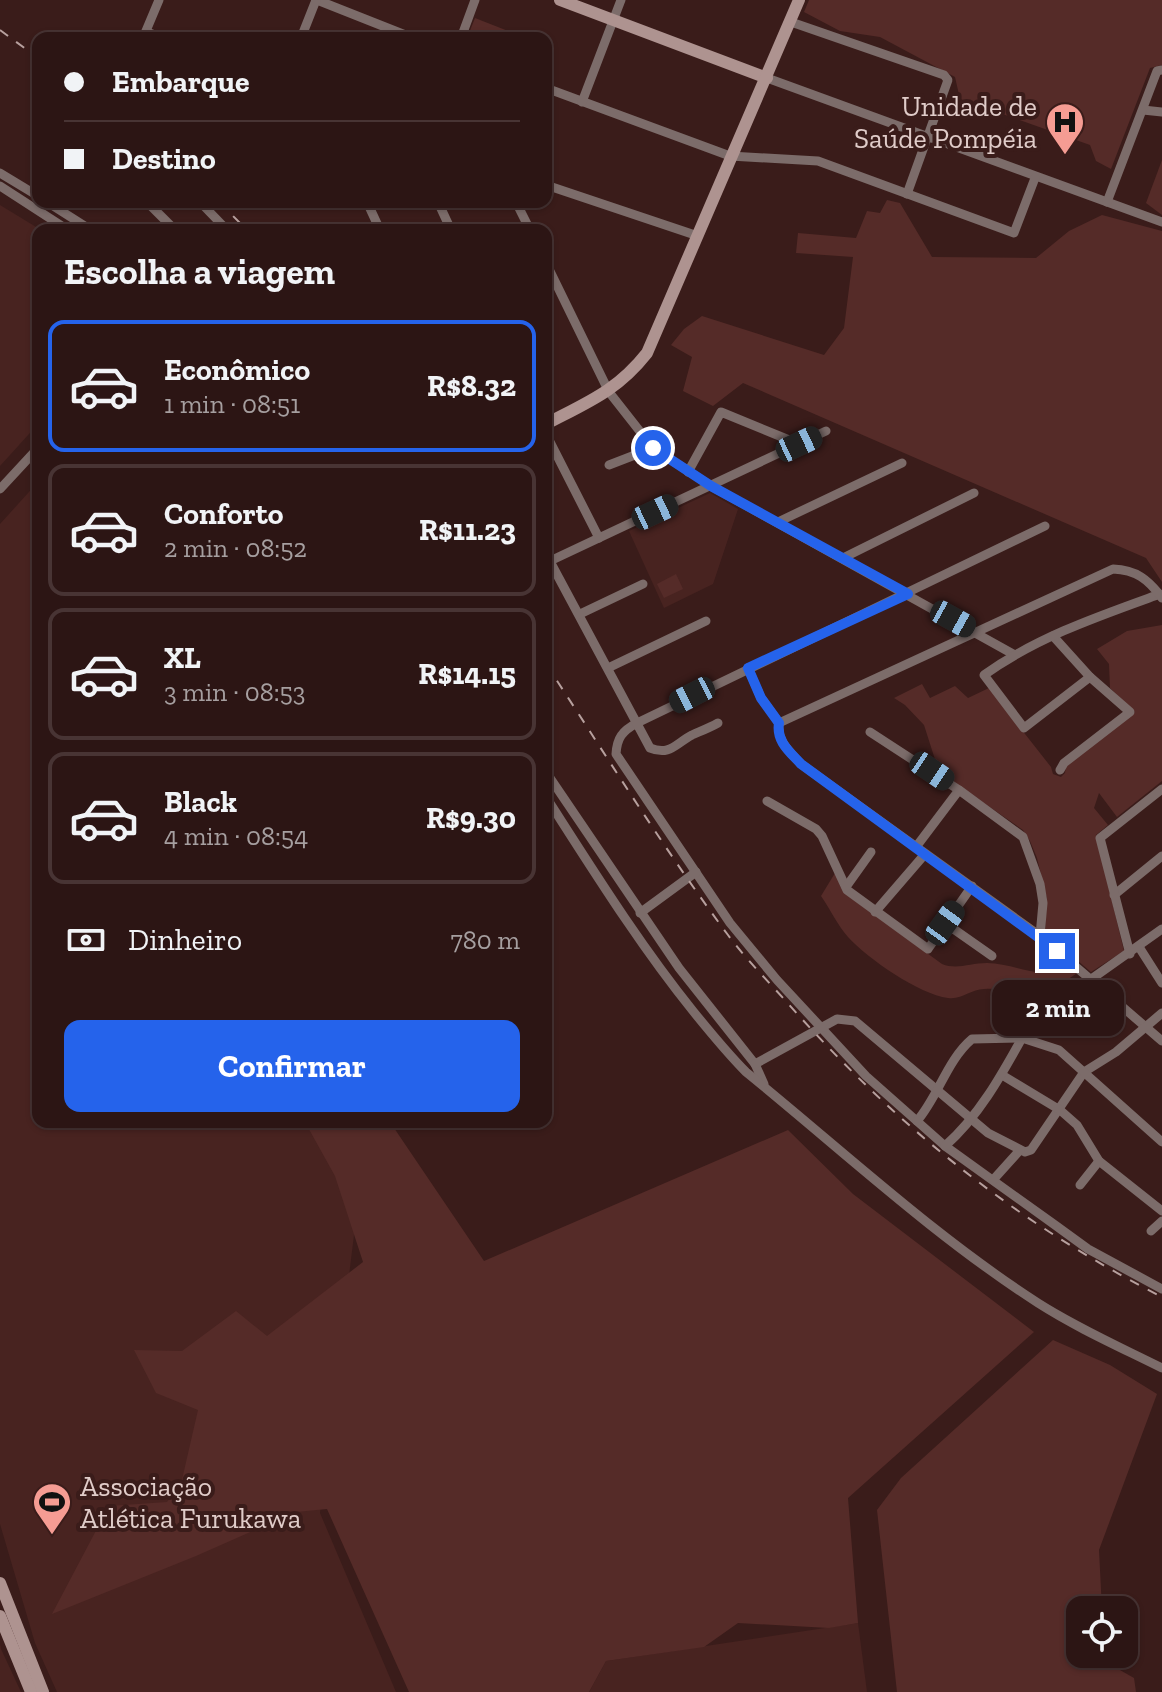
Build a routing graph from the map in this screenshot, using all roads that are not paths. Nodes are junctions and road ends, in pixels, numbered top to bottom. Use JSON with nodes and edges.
{"nodes":[{"id":1,"x":159,"y":0,"type":"edge"},
{"id":2,"x":316,"y":0,"type":"edge"},
{"id":3,"x":475,"y":0,"type":"edge"},
{"id":4,"x":560,"y":0,"type":"edge"},
{"id":5,"x":621,"y":0,"type":"edge"},
{"id":6,"x":799,"y":0,"type":"edge"},
{"id":7,"x":613,"y":20,"type":"junction"},
{"id":8,"x":791,"y":22,"type":"junction"},
{"id":9,"x":146,"y":32,"type":"edge"},
{"id":10,"x":303,"y":32,"type":"edge"},
{"id":11,"x":398,"y":32,"type":"edge"},
{"id":12,"x":463,"y":32,"type":"edge"},
{"id":13,"x":1160,"y":70,"type":"edge"},
{"id":14,"x":767,"y":78,"type":"junction"},
{"id":15,"x":552,"y":90,"type":"edge"},
{"id":16,"x":582,"y":102,"type":"junction"},
{"id":17,"x":1143,"y":110,"type":"junction"},
{"id":18,"x":1162,"y":112,"type":"edge"},
{"id":19,"x":927,"y":138,"type":"junction"},
{"id":20,"x":730,"y":156,"type":"junction"},
{"id":21,"x":0,"y":173,"type":"edge"},
{"id":22,"x":1035,"y":178,"type":"junction"},
{"id":23,"x":0,"y":186,"type":"edge"},
{"id":24,"x":552,"y":187,"type":"edge"},
{"id":25,"x":32,"y":189,"type":"edge"},
{"id":26,"x":907,"y":194,"type":"junction"},
{"id":27,"x":1107,"y":202,"type":"junction"},
{"id":28,"x":32,"y":207,"type":"edge"},
{"id":29,"x":34,"y":208,"type":"edge"},
{"id":30,"x":56,"y":208,"type":"edge"},
{"id":31,"x":153,"y":208,"type":"edge"},
{"id":32,"x":206,"y":208,"type":"edge"},
{"id":33,"x":1162,"y":222,"type":"edge"},
{"id":34,"x":59,"y":224,"type":"edge"},
{"id":35,"x":78,"y":224,"type":"edge"},
{"id":36,"x":169,"y":224,"type":"edge"},
{"id":37,"x":221,"y":224,"type":"edge"},
{"id":38,"x":698,"y":236,"type":"junction"},
{"id":39,"x":552,"y":275,"type":"edge"},
{"id":40,"x":609,"y":392,"type":"junction"},
{"id":41,"x":552,"y":421,"type":"edge"},
{"id":42,"x":826,"y":431,"type":"dead end"},
{"id":43,"x":799,"y":444,"type":"junction"},
{"id":44,"x":552,"y":446,"type":"edge"},
{"id":45,"x":653,"y":448,"type":"junction"},
{"id":46,"x":32,"y":454,"type":"edge"},
{"id":47,"x":902,"y":463,"type":"dead end"},
{"id":48,"x":609,"y":465,"type":"dead end"},
{"id":49,"x":688,"y":472,"type":"junction"},
{"id":50,"x":711,"y":486,"type":"junction"},
{"id":51,"x":0,"y":489,"type":"edge"},
{"id":52,"x":974,"y":493,"type":"dead end"},
{"id":53,"x":778,"y":522,"type":"junction"},
{"id":54,"x":1045,"y":526,"type":"dead end"},
{"id":55,"x":599,"y":538,"type":"junction"},
{"id":56,"x":552,"y":556,"type":"edge"},
{"id":57,"x":843,"y":558,"type":"junction"},
{"id":58,"x":552,"y":565,"type":"edge"},
{"id":59,"x":643,"y":584,"type":"dead end"},
{"id":60,"x":908,"y":594,"type":"junction"},
{"id":61,"x":1161,"y":596,"type":"edge"},
{"id":62,"x":580,"y":614,"type":"junction"},
{"id":63,"x":706,"y":621,"type":"dead end"},
{"id":64,"x":976,"y":632,"type":"junction"},
{"id":65,"x":1053,"y":636,"type":"junction"},
{"id":66,"x":1013,"y":654,"type":"junction"},
{"id":67,"x":608,"y":668,"type":"junction"},
{"id":68,"x":748,"y":668,"type":"junction"},
{"id":69,"x":1090,"y":677,"type":"junction"},
{"id":70,"x":637,"y":723,"type":"junction"},
{"id":71,"x":718,"y":723,"type":"dead end"},
{"id":72,"x":779,"y":723,"type":"junction"},
{"id":73,"x":870,"y":732,"type":"dead end"},
{"id":74,"x":1060,"y":770,"type":"dead end"},
{"id":75,"x":552,"y":781,"type":"edge"},
{"id":76,"x":1162,"y":789,"type":"edge"},
{"id":77,"x":959,"y":790,"type":"junction"},
{"id":78,"x":767,"y":801,"type":"dead end"},
{"id":79,"x":552,"y":806,"type":"edge"},
{"id":80,"x":921,"y":850,"type":"junction"},
{"id":81,"x":871,"y":852,"type":"dead end"},
{"id":82,"x":1162,"y":856,"type":"edge"},
{"id":83,"x":696,"y":872,"type":"junction"},
{"id":84,"x":972,"y":886,"type":"junction"},
{"id":85,"x":846,"y":887,"type":"junction"},
{"id":86,"x":1114,"y":895,"type":"junction"},
{"id":87,"x":875,"y":912,"type":"junction"},
{"id":88,"x":640,"y":913,"type":"junction"},
{"id":89,"x":945,"y":923,"type":"junction"},
{"id":90,"x":1162,"y":929,"type":"edge"},
{"id":91,"x":1040,"y":936,"type":"junction"},
{"id":92,"x":1139,"y":947,"type":"junction"},
{"id":93,"x":1130,"y":954,"type":"junction"},
{"id":94,"x":992,"y":956,"type":"dead end"},
{"id":95,"x":1090,"y":980,"type":"junction"},
{"id":96,"x":1162,"y":983,"type":"edge"},
{"id":97,"x":1162,"y":1013,"type":"edge"},
{"id":98,"x":1145,"y":1028,"type":"junction"},
{"id":99,"x":821,"y":1029,"type":"junction"},
{"id":100,"x":1022,"y":1038,"type":"junction"},
{"id":101,"x":1162,"y":1041,"type":"edge"},
{"id":102,"x":755,"y":1064,"type":"junction"},
{"id":103,"x":1084,"y":1072,"type":"junction"},
{"id":104,"x":1002,"y":1075,"type":"junction"},
{"id":105,"x":766,"y":1088,"type":"junction"},
{"id":106,"x":936,"y":1090,"type":"junction"},
{"id":107,"x":1060,"y":1110,"type":"junction"},
{"id":108,"x":970,"y":1118,"type":"junction"},
{"id":109,"x":917,"y":1121,"type":"junction"},
{"id":110,"x":1162,"y":1142,"type":"edge"},
{"id":111,"x":945,"y":1146,"type":"junction"},
{"id":112,"x":1020,"y":1150,"type":"junction"},
{"id":113,"x":1099,"y":1161,"type":"junction"},
{"id":114,"x":993,"y":1180,"type":"junction"},
{"id":115,"x":1080,"y":1185,"type":"dead end"},
{"id":116,"x":1162,"y":1211,"type":"edge"},
{"id":117,"x":1162,"y":1221,"type":"edge"},
{"id":118,"x":1151,"y":1231,"type":"dead end"},
{"id":119,"x":1162,"y":1289,"type":"edge"},
{"id":120,"x":1162,"y":1368,"type":"edge"},
{"id":121,"x":0,"y":1583,"type":"edge"},
{"id":122,"x":0,"y":1616,"type":"edge"},
{"id":123,"x":31,"y":1692,"type":"edge"},
{"id":124,"x":43,"y":1692,"type":"edge"}],
"edges":[{"from":1,"to":9,"type":"street"},
{"from":2,"to":10,"type":"street"},
{"from":2,"to":11,"type":"street"},
{"from":3,"to":12,"type":"street"},
{"from":4,"to":7,"type":"street"},
{"from":5,"to":7,"type":"street"},
{"from":6,"to":8,"type":"street"},
{"from":7,"to":14,"type":"street"},
{"from":7,"to":16,"type":"street"},
{"from":8,"to":14,"type":"street"},
{"from":8,"to":19,"type":"street"},
{"from":13,"to":17,"type":"street"},
{"from":14,"to":19,"type":"street"},
{"from":14,"to":20,"type":"street"},
{"from":15,"to":16,"type":"street"},
{"from":16,"to":20,"type":"street"},
{"from":17,"to":18,"type":"street"},
{"from":17,"to":27,"type":"street"},
{"from":19,"to":22,"type":"street"},
{"from":19,"to":26,"type":"street"},
{"from":20,"to":26,"type":"street"},
{"from":20,"to":38,"type":"street"},
{"from":21,"to":25,"type":"street"},
{"from":22,"to":26,"type":"street"},
{"from":22,"to":27,"type":"street"},
{"from":23,"to":28,"type":"street"},
{"from":24,"to":38,"type":"street"},
{"from":27,"to":33,"type":"street"},
{"from":29,"to":34,"type":"street"},
{"from":30,"to":35,"type":"street"},
{"from":31,"to":36,"type":"street"},
{"from":32,"to":37,"type":"street"},
{"from":38,"to":40,"type":"street"},
{"from":39,"to":40,"type":"street"},
{"from":40,"to":41,"type":"street"},
{"from":40,"to":45,"type":"street"},
{"from":42,"to":43,"type":"street"},
{"from":43,"to":49,"type":"street"},
{"from":43,"to":50,"type":"street"},
{"from":44,"to":55,"type":"street"},
{"from":45,"to":48,"type":"street"},
{"from":45,"to":49,"type":"street"},
{"from":46,"to":51,"type":"street"},
{"from":47,"to":53,"type":"street"},
{"from":49,"to":50,"type":"street"},
{"from":50,"to":53,"type":"street"},
{"from":50,"to":55,"type":"street"},
{"from":52,"to":57,"type":"street"},
{"from":53,"to":57,"type":"street"},
{"from":54,"to":60,"type":"street"},
{"from":55,"to":56,"type":"street"},
{"from":57,"to":60,"type":"street"},
{"from":58,"to":62,"type":"street"},
{"from":59,"to":62,"type":"street"},
{"from":60,"to":64,"type":"street"},
{"from":60,"to":68,"type":"street"},
{"from":61,"to":64,"type":"street"},
{"from":61,"to":65,"type":"street"},
{"from":62,"to":67,"type":"street"},
{"from":63,"to":67,"type":"street"},
{"from":64,"to":66,"type":"street"},
{"from":64,"to":72,"type":"street"},
{"from":65,"to":66,"type":"street"},
{"from":65,"to":69,"type":"street"},
{"from":66,"to":69,"type":"street"},
{"from":67,"to":70,"type":"street"},
{"from":68,"to":70,"type":"street"},
{"from":68,"to":72,"type":"street"},
{"from":69,"to":74,"type":"street"},
{"from":70,"to":71,"type":"street"},
{"from":70,"to":83,"type":"street"},
{"from":72,"to":80,"type":"street"},
{"from":73,"to":77,"type":"street"},
{"from":75,"to":88,"type":"street"},
{"from":76,"to":86,"type":"street"},
{"from":77,"to":80,"type":"street"},
{"from":77,"to":91,"type":"street"},
{"from":78,"to":85,"type":"street"},
{"from":79,"to":105,"type":"street"},
{"from":80,"to":84,"type":"street"},
{"from":80,"to":87,"type":"street"},
{"from":81,"to":85,"type":"street"},
{"from":82,"to":86,"type":"street"},
{"from":83,"to":88,"type":"street"},
{"from":83,"to":99,"type":"street"},
{"from":84,"to":89,"type":"street"},
{"from":84,"to":91,"type":"street"},
{"from":85,"to":87,"type":"street"},
{"from":86,"to":93,"type":"street"},
{"from":87,"to":89,"type":"street"},
{"from":88,"to":102,"type":"street"},
{"from":89,"to":94,"type":"street"},
{"from":90,"to":92,"type":"street"},
{"from":91,"to":95,"type":"street"},
{"from":92,"to":93,"type":"street"},
{"from":92,"to":96,"type":"street"},
{"from":93,"to":95,"type":"street"},
{"from":95,"to":98,"type":"street"},
{"from":97,"to":98,"type":"street"},
{"from":98,"to":101,"type":"street"},
{"from":98,"to":103,"type":"street"},
{"from":99,"to":102,"type":"street"},
{"from":99,"to":106,"type":"street"},
{"from":99,"to":109,"type":"street"},
{"from":100,"to":103,"type":"street"},
{"from":100,"to":104,"type":"street"},
{"from":100,"to":106,"type":"street"},
{"from":102,"to":105,"type":"street"},
{"from":103,"to":107,"type":"street"},
{"from":103,"to":110,"type":"street"},
{"from":104,"to":107,"type":"street"},
{"from":104,"to":108,"type":"street"},
{"from":105,"to":120,"type":"street"},
{"from":106,"to":108,"type":"street"},
{"from":106,"to":109,"type":"street"},
{"from":107,"to":112,"type":"street"},
{"from":107,"to":113,"type":"street"},
{"from":108,"to":111,"type":"street"},
{"from":108,"to":112,"type":"street"},
{"from":109,"to":111,"type":"street"},
{"from":111,"to":114,"type":"street"},
{"from":112,"to":114,"type":"street"},
{"from":113,"to":115,"type":"street"},
{"from":113,"to":116,"type":"street"},
{"from":114,"to":119,"type":"street"},
{"from":117,"to":118,"type":"street"},
{"from":121,"to":124,"type":"street"},
{"from":122,"to":123,"type":"street"}]}
